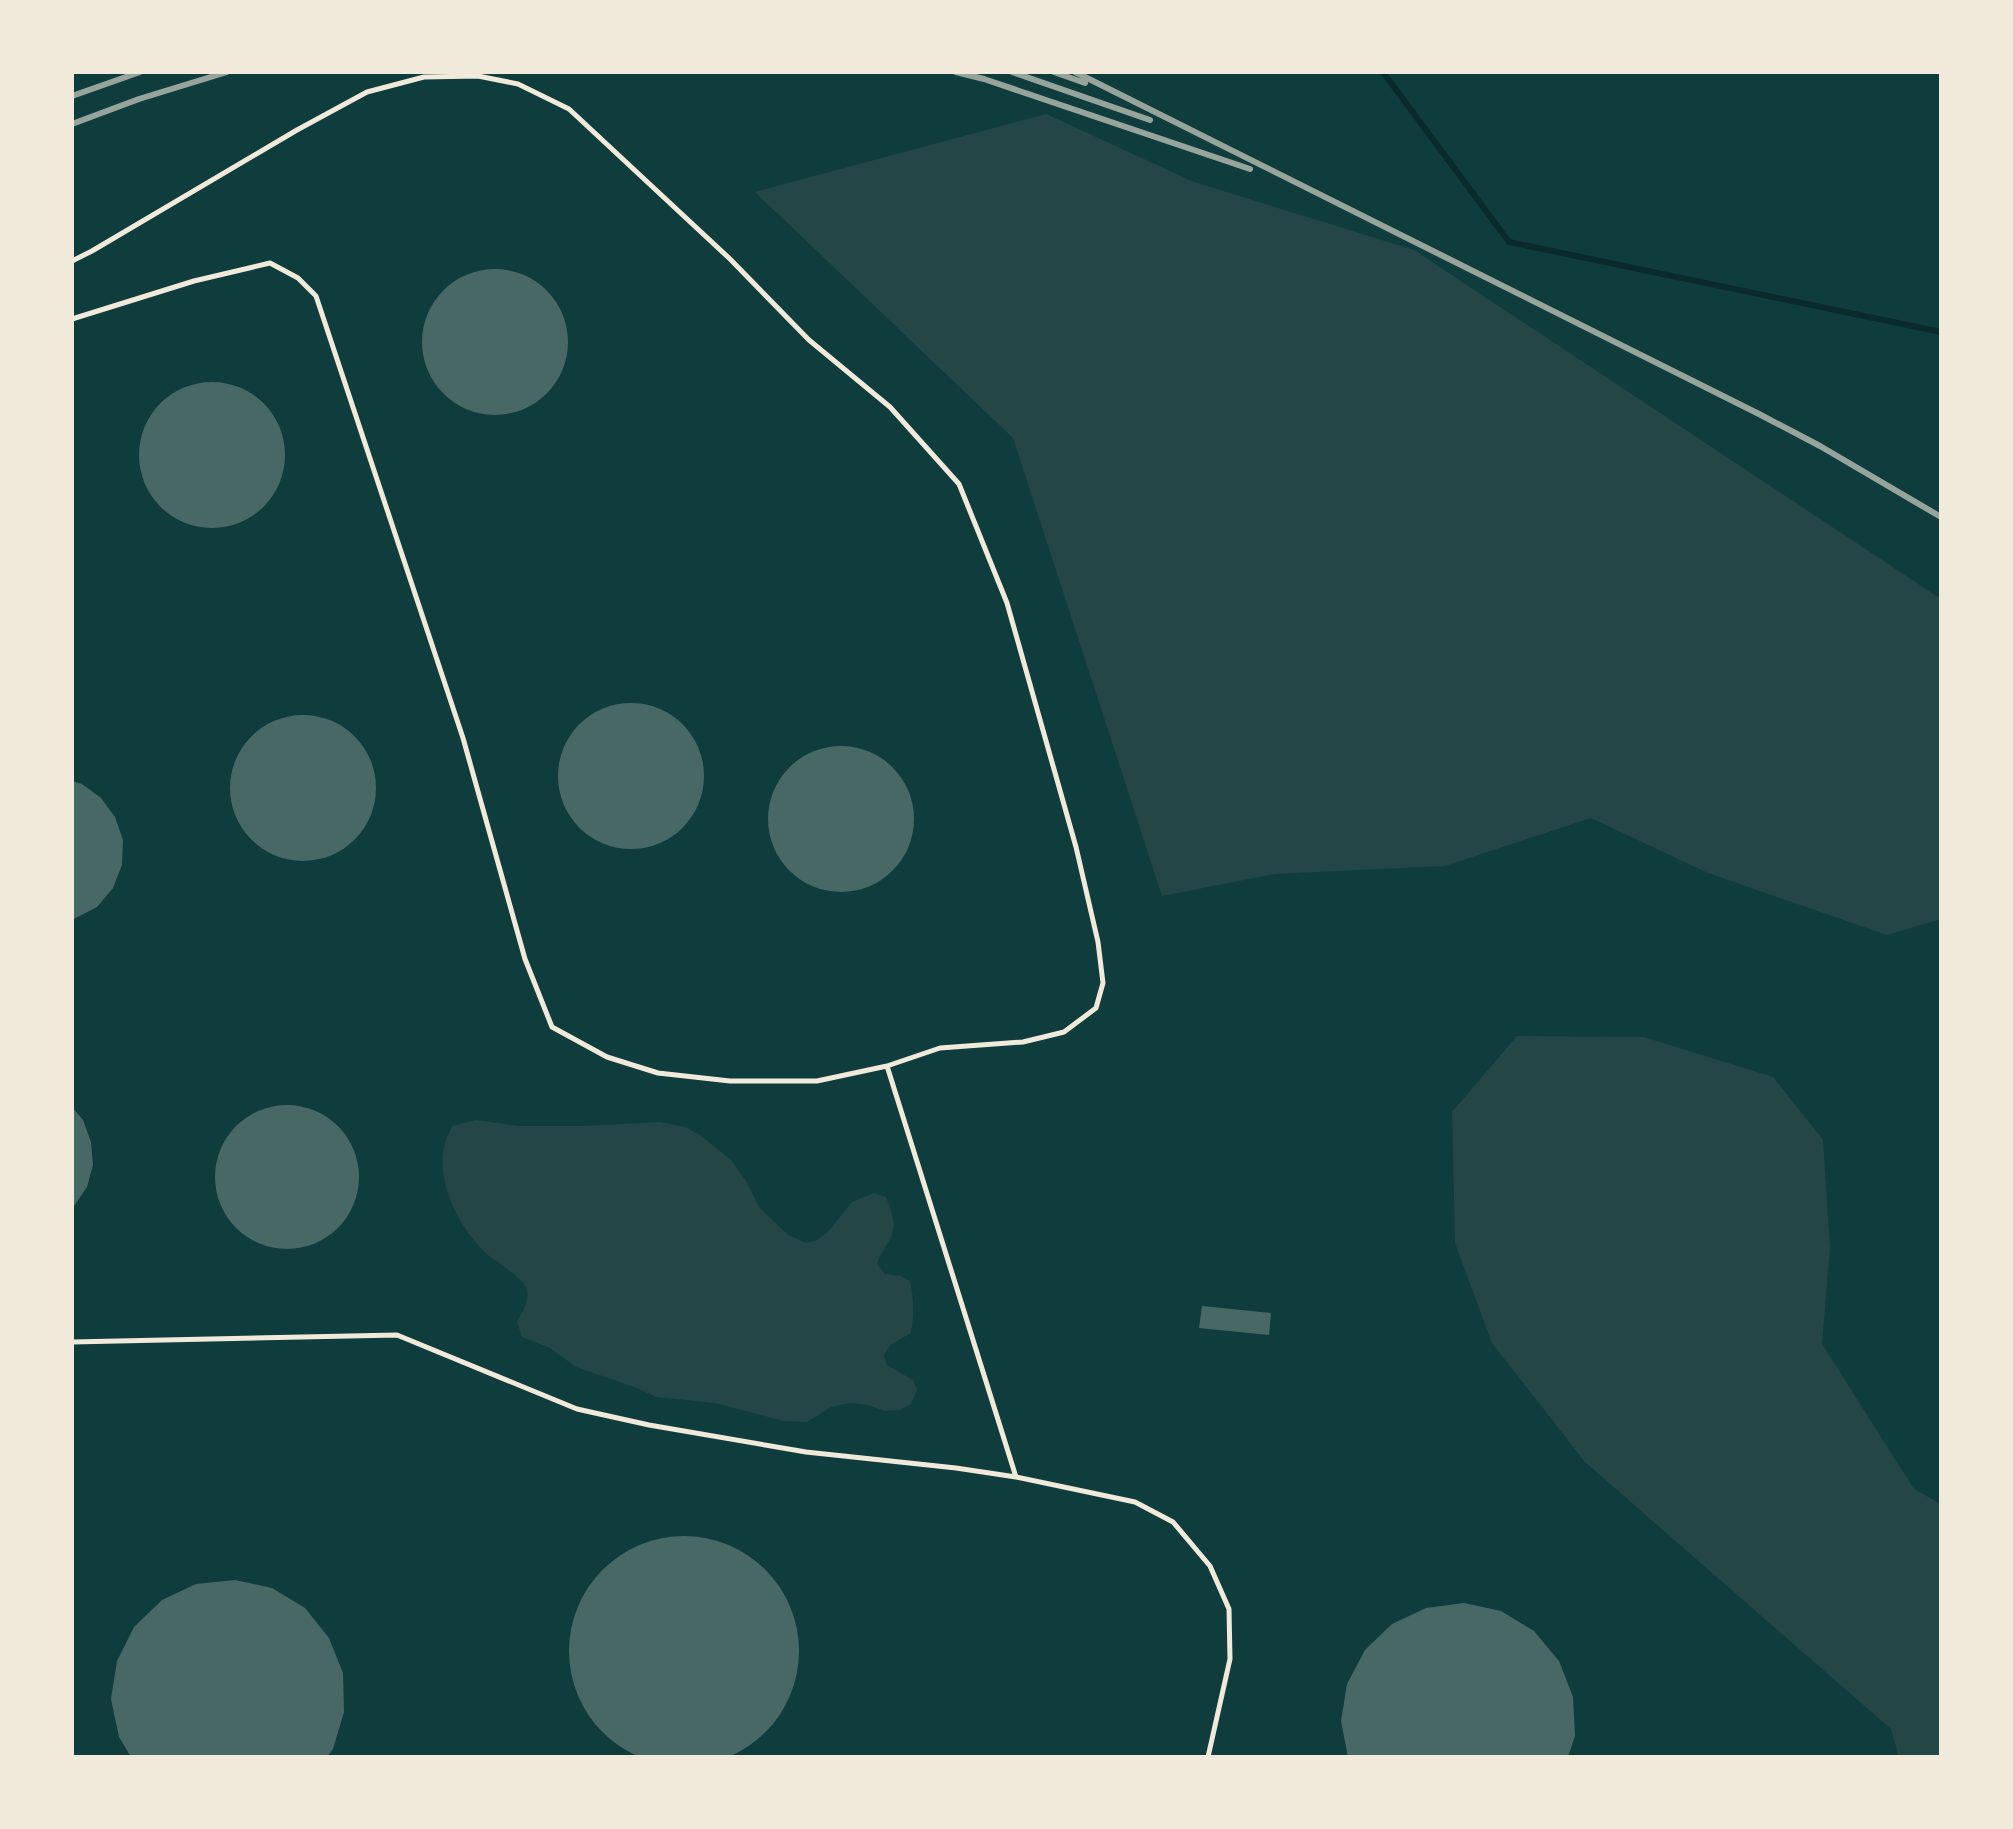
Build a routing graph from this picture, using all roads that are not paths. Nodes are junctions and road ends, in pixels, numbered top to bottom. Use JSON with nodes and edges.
{"nodes":[{"id":1,"x":72,"y":261,"type":"edge"},
{"id":2,"x":72,"y":319,"type":"edge"},
{"id":3,"x":887,"y":1066,"type":"junction"},
{"id":4,"x":72,"y":1342,"type":"edge"},
{"id":5,"x":1016,"y":1477,"type":"junction"},
{"id":6,"x":1208,"y":1757,"type":"edge"}],
"edges":[{"from":1,"to":3,"type":"lane"},
{"from":2,"to":3,"type":"lane"},
{"from":3,"to":5,"type":"lane"},
{"from":4,"to":5,"type":"lane"},
{"from":5,"to":6,"type":"lane"}]}
